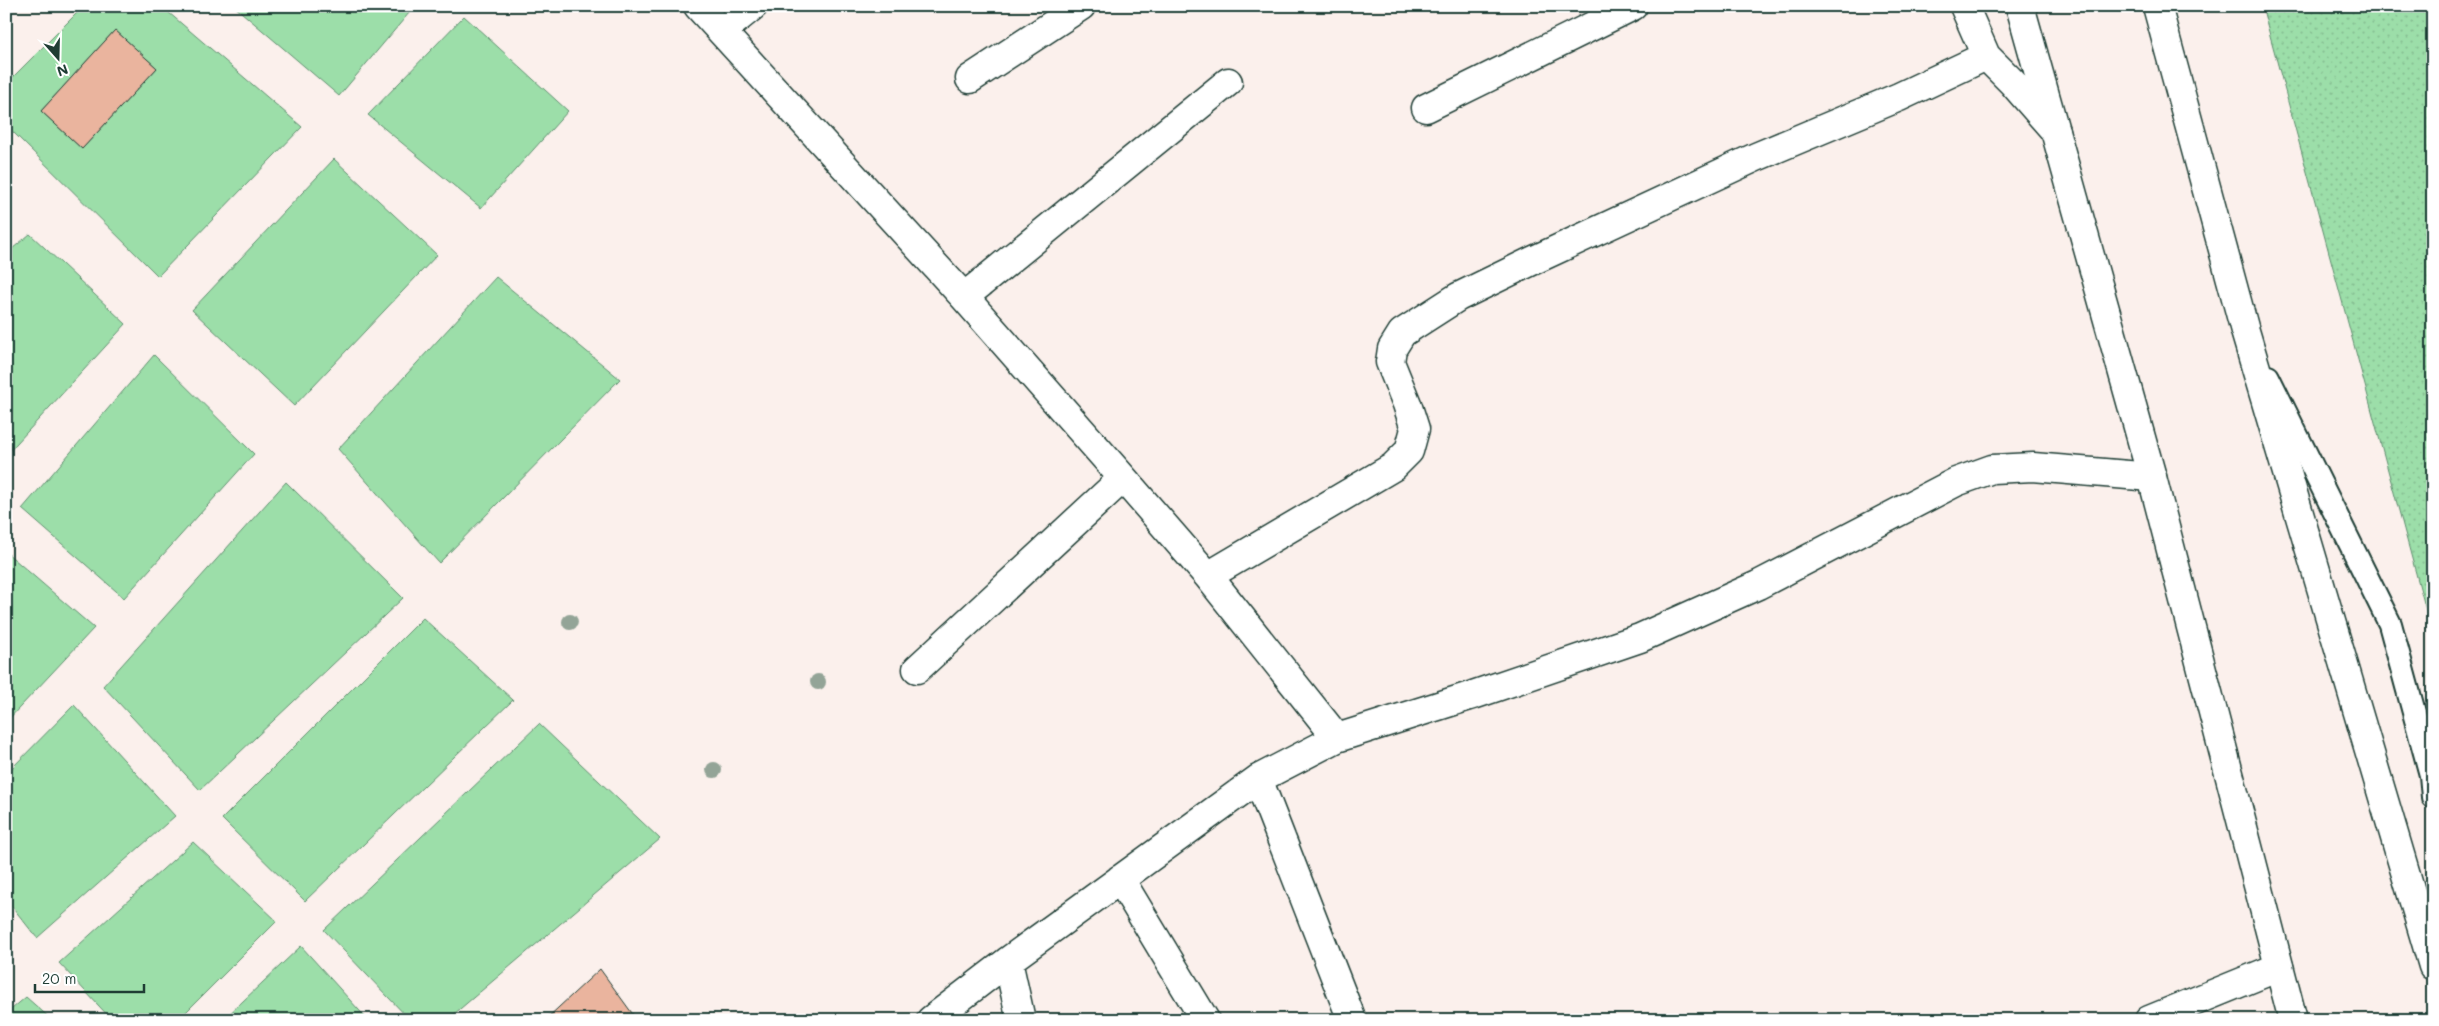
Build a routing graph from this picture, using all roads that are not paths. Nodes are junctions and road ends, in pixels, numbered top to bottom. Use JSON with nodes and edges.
{"nodes":[{"id":1,"x":698,"y":6,"type":"edge"},
{"id":2,"x":753,"y":6,"type":"edge"},
{"id":3,"x":1080,"y":6,"type":"edge"},
{"id":4,"x":1633,"y":6,"type":"edge"},
{"id":5,"x":1964,"y":6,"type":"edge"},
{"id":6,"x":2020,"y":6,"type":"edge"},
{"id":7,"x":2157,"y":6,"type":"edge"},
{"id":8,"x":722,"y":31,"type":"junction"},
{"id":9,"x":1986,"y":56,"type":"junction"},
{"id":10,"x":970,"y":79,"type":"dead end"},
{"id":11,"x":1228,"y":82,"type":"dead end"},
{"id":12,"x":1426,"y":108,"type":"dead end"},
{"id":13,"x":2055,"y":131,"type":"junction"},
{"id":14,"x":964,"y":297,"type":"junction"},
{"id":15,"x":2245,"y":331,"type":"junction"},
{"id":16,"x":2152,"y":477,"type":"junction"},
{"id":17,"x":1124,"y":478,"type":"junction"},
{"id":18,"x":1208,"y":576,"type":"junction"},
{"id":19,"x":917,"y":669,"type":"dead end"},
{"id":20,"x":1337,"y":738,"type":"junction"},
{"id":21,"x":1258,"y":779,"type":"junction"},
{"id":22,"x":2433,"y":797,"type":"edge"},
{"id":23,"x":1120,"y":879,"type":"junction"},
{"id":24,"x":1008,"y":961,"type":"junction"},
{"id":25,"x":2433,"y":966,"type":"edge"},
{"id":26,"x":2279,"y":967,"type":"junction"},
{"id":27,"x":932,"y":1020,"type":"edge"},
{"id":28,"x":1021,"y":1020,"type":"edge"},
{"id":29,"x":1205,"y":1020,"type":"edge"},
{"id":30,"x":1352,"y":1020,"type":"edge"},
{"id":31,"x":2149,"y":1020,"type":"edge"},
{"id":32,"x":2293,"y":1020,"type":"edge"}],
"edges":[{"from":1,"to":8,"type":"street"},
{"from":2,"to":8,"type":"street"},
{"from":3,"to":10,"type":"street"},
{"from":4,"to":12,"type":"street"},
{"from":5,"to":9,"type":"street"},
{"from":6,"to":13,"type":"street"},
{"from":7,"to":15,"type":"street"},
{"from":8,"to":14,"type":"street"},
{"from":9,"to":13,"type":"street"},
{"from":9,"to":18,"type":"street"},
{"from":11,"to":14,"type":"street"},
{"from":13,"to":16,"type":"street"},
{"from":14,"to":17,"type":"street"},
{"from":15,"to":22,"type":"lane"},
{"from":15,"to":25,"type":"street"},
{"from":16,"to":20,"type":"street"},
{"from":16,"to":26,"type":"street"},
{"from":17,"to":18,"type":"street"},
{"from":17,"to":19,"type":"street"},
{"from":18,"to":20,"type":"street"},
{"from":20,"to":21,"type":"street"},
{"from":21,"to":23,"type":"street"},
{"from":21,"to":30,"type":"street"},
{"from":23,"to":24,"type":"street"},
{"from":23,"to":29,"type":"street"},
{"from":24,"to":27,"type":"street"},
{"from":24,"to":28,"type":"street"},
{"from":26,"to":31,"type":"street"},
{"from":26,"to":32,"type":"street"}]}
